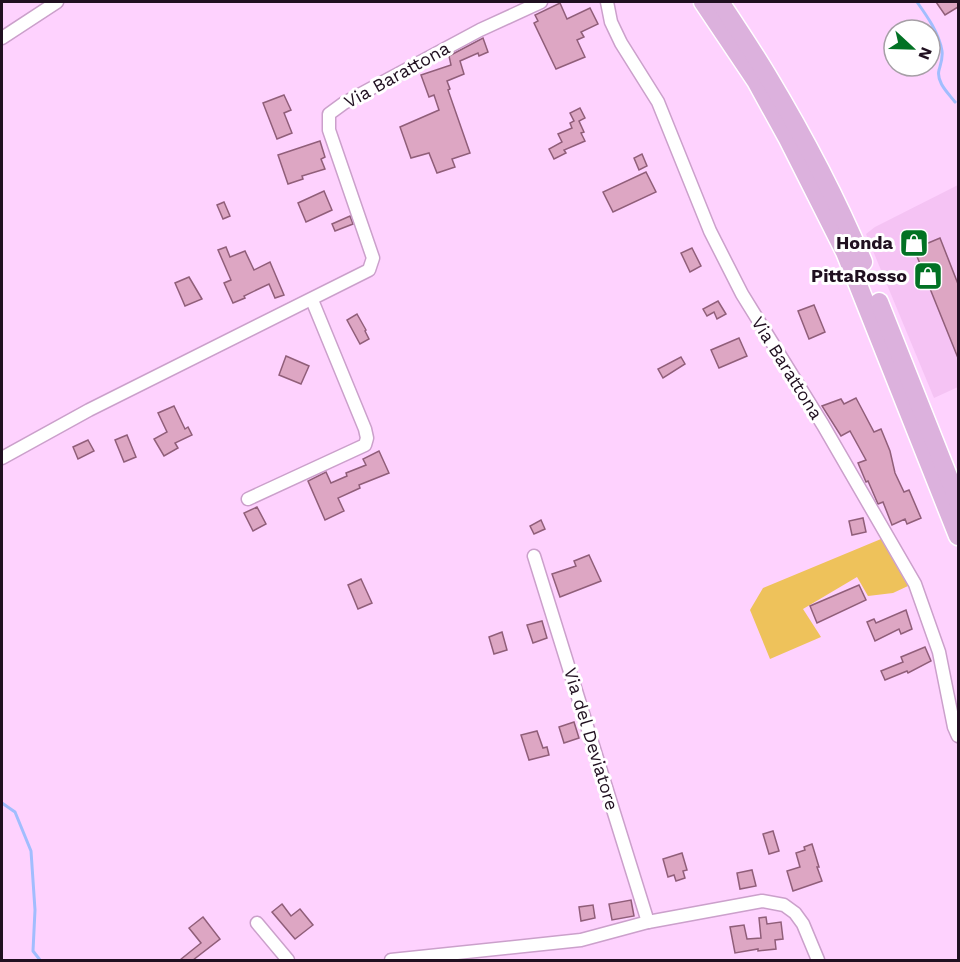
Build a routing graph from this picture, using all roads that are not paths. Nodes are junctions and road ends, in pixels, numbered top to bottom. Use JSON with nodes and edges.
{"nodes":[{"id":1,"x":57,"y":2,"type":"edge"},
{"id":2,"x":541,"y":2,"type":"edge"},
{"id":3,"x":607,"y":2,"type":"edge"},
{"id":4,"x":703,"y":2,"type":"edge"},
{"id":5,"x":720,"y":2,"type":"edge"},
{"id":6,"x":2,"y":38,"type":"edge"},
{"id":7,"x":312,"y":300,"type":"junction"},
{"id":8,"x":2,"y":458,"type":"edge"},
{"id":9,"x":248,"y":499,"type":"dead end"},
{"id":10,"x":958,"y":501,"type":"edge"},
{"id":11,"x":958,"y":536,"type":"edge"},
{"id":12,"x":534,"y":556,"type":"dead end"},
{"id":13,"x":958,"y":736,"type":"edge"},
{"id":14,"x":257,"y":922,"type":"dead end"},
{"id":15,"x":648,"y":922,"type":"junction"},
{"id":16,"x":288,"y":960,"type":"edge"},
{"id":17,"x":391,"y":960,"type":"edge"},
{"id":18,"x":818,"y":960,"type":"edge"}],
"edges":[{"from":1,"to":6,"type":"street"},
{"from":2,"to":7,"type":"street","name":"Via Barattona"},
{"from":3,"to":13,"type":"street","name":"Via Barattona"},
{"from":4,"to":11,"type":"main road"},
{"from":5,"to":10,"type":"main road"},
{"from":7,"to":8,"type":"street","name":"Via Barattona"},
{"from":7,"to":9,"type":"street"},
{"from":12,"to":15,"type":"street","name":"Via del Deviatore"},
{"from":14,"to":16,"type":"street"},
{"from":15,"to":17,"type":"street"},
{"from":15,"to":18,"type":"street"}]}
